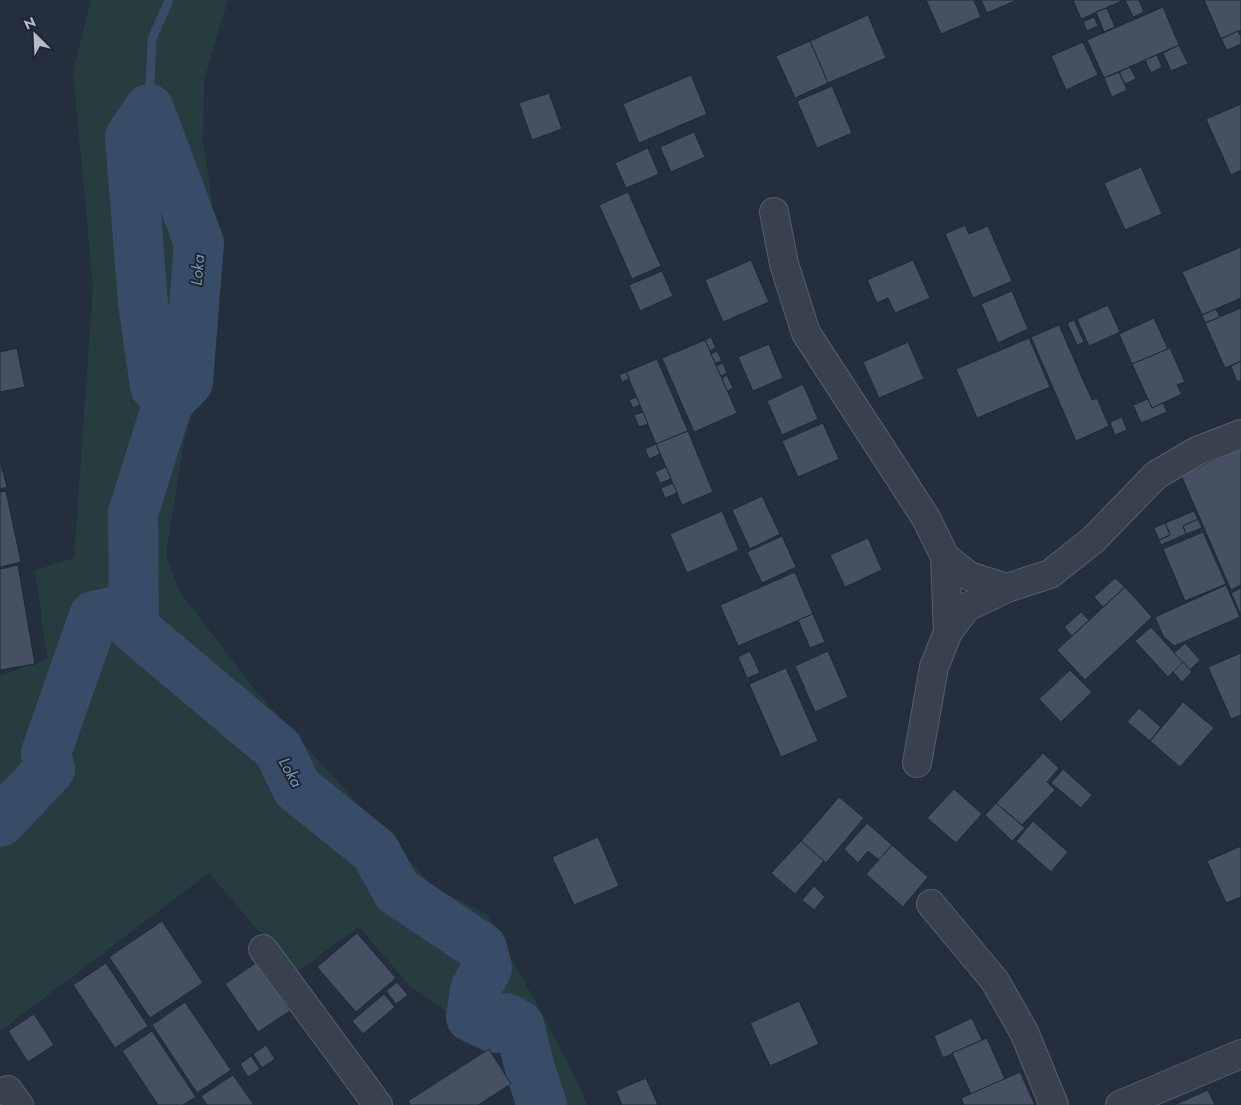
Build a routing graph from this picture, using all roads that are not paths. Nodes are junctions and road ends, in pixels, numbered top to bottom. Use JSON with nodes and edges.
{"nodes":[{"id":1,"x":774,"y":212,"type":"dead end"},
{"id":2,"x":1241,"y":434,"type":"edge"},
{"id":3,"x":945,"y":557,"type":"junction"},
{"id":4,"x":1007,"y":588,"type":"junction"},
{"id":5,"x":948,"y":632,"type":"junction"},
{"id":6,"x":917,"y":763,"type":"dead end"},
{"id":7,"x":931,"y":904,"type":"dead end"},
{"id":8,"x":262,"y":949,"type":"dead end"},
{"id":9,"x":1241,"y":1054,"type":"edge"},
{"id":10,"x":378,"y":1105,"type":"edge"},
{"id":11,"x":1054,"y":1105,"type":"edge"},
{"id":12,"x":1120,"y":1105,"type":"edge"}],
"edges":[{"from":1,"to":3,"type":"street"},
{"from":2,"to":4,"type":"street"},
{"from":3,"to":4,"type":"street"},
{"from":3,"to":5,"type":"street"},
{"from":4,"to":5,"type":"street"},
{"from":5,"to":6,"type":"street"},
{"from":7,"to":11,"type":"street"},
{"from":8,"to":10,"type":"street"},
{"from":9,"to":12,"type":"street"}]}
